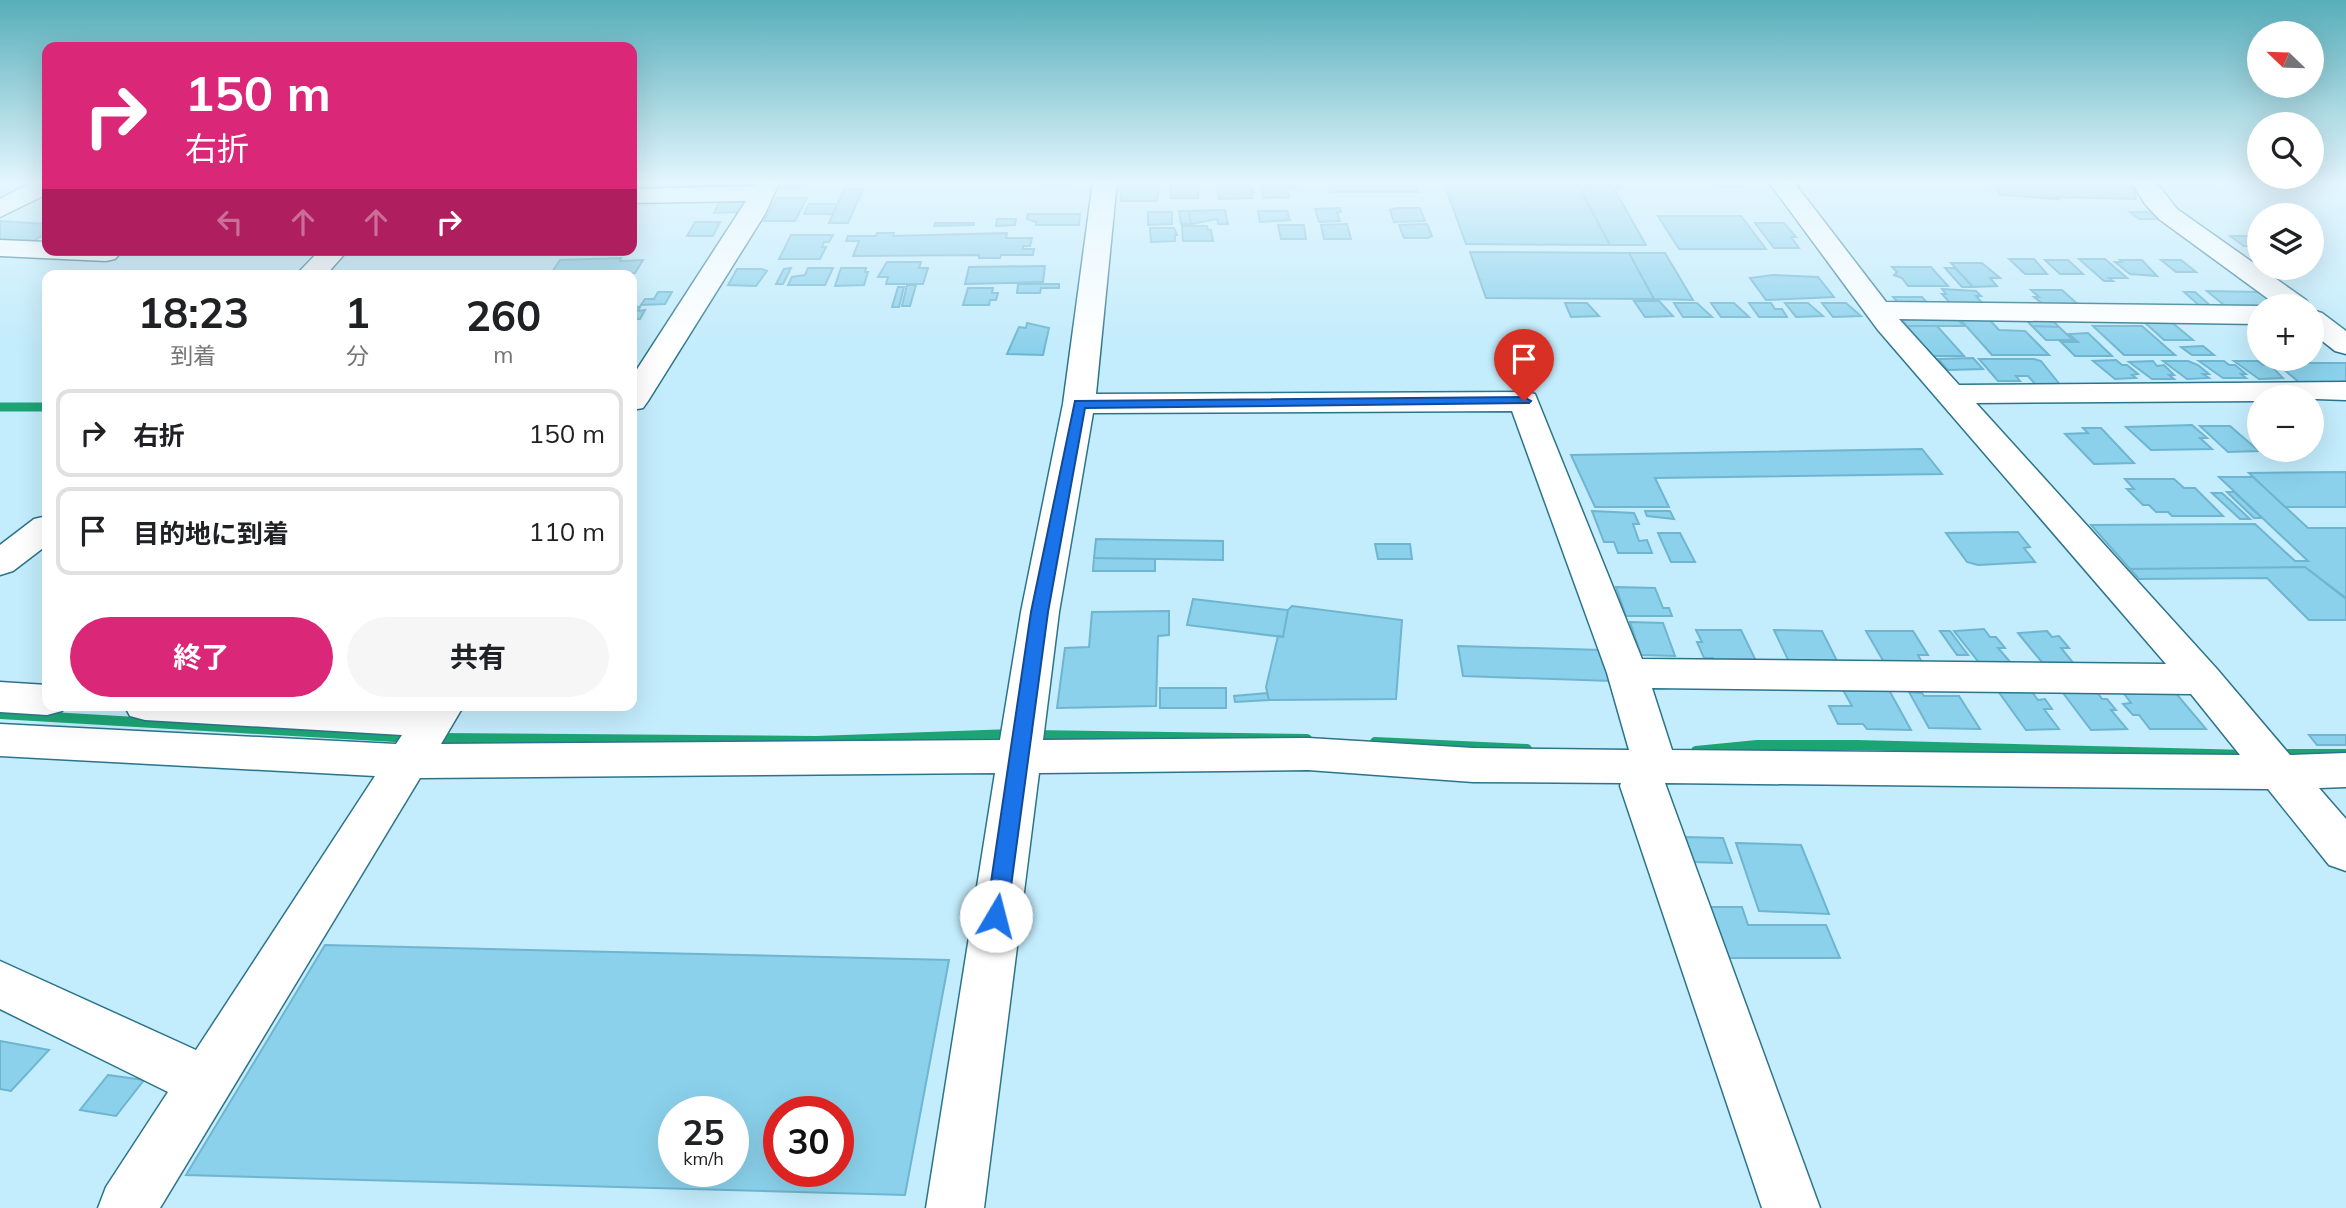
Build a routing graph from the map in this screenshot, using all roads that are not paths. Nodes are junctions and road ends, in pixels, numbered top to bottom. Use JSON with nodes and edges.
{"nodes":[{"id":1,"x":734,"y":237,"type":"edge"},
{"id":2,"x":1098,"y":237,"type":"edge"},
{"id":3,"x":1823,"y":237,"type":"edge"},
{"id":4,"x":2200,"y":237,"type":"edge"},
{"id":5,"x":0,"y":248,"type":"edge"},
{"id":6,"x":42,"y":250,"type":"edge"},
{"id":7,"x":329,"y":256,"type":"edge"},
{"id":8,"x":315,"y":270,"type":"edge"},
{"id":9,"x":2278,"y":294,"type":"edge"},
{"id":10,"x":1878,"y":310,"type":"junction"},
{"id":11,"x":2247,"y":315,"type":"edge"},
{"id":12,"x":2324,"y":328,"type":"edge"},
{"id":13,"x":2346,"y":345,"type":"edge"},
{"id":14,"x":2346,"y":391,"type":"edge"},
{"id":15,"x":637,"y":393,"type":"edge"},
{"id":16,"x":1949,"y":394,"type":"junction"},
{"id":17,"x":1079,"y":404,"type":"junction"},
{"id":18,"x":42,"y":531,"type":"edge"},
{"id":19,"x":0,"y":563,"type":"edge"},
{"id":20,"x":1627,"y":673,"type":"junction"},
{"id":21,"x":2202,"y":679,"type":"junction"},
{"id":22,"x":0,"y":697,"type":"edge"},
{"id":23,"x":42,"y":700,"type":"edge"},
{"id":24,"x":216,"y":711,"type":"edge"},
{"id":25,"x":428,"y":729,"type":"edge"},
{"id":26,"x":0,"y":740,"type":"edge"},
{"id":27,"x":1019,"y":756,"type":"junction"},
{"id":28,"x":2268,"y":760,"type":"junction"},
{"id":29,"x":1651,"y":767,"type":"junction"},
{"id":30,"x":2346,"y":770,"type":"edge"},
{"id":31,"x":2346,"y":852,"type":"edge"},
{"id":32,"x":0,"y":984,"type":"edge"},
{"id":33,"x":207,"y":1083,"type":"junction"},
{"id":34,"x":127,"y":1208,"type":"edge"},
{"id":35,"x":955,"y":1208,"type":"edge"},
{"id":36,"x":1791,"y":1208,"type":"edge"}],
"edges":[{"from":1,"to":15,"type":"street"},
{"from":2,"to":17,"type":"street"},
{"from":3,"to":10,"type":"street"},
{"from":4,"to":9,"type":"street"},
{"from":5,"to":6,"type":"street"},
{"from":7,"to":8,"type":"street"},
{"from":10,"to":11,"type":"street"},
{"from":10,"to":16,"type":"street"},
{"from":12,"to":13,"type":"street"},
{"from":14,"to":16,"type":"street"},
{"from":16,"to":21,"type":"street"},
{"from":17,"to":20,"type":"street"},
{"from":17,"to":27,"type":"street"},
{"from":18,"to":19,"type":"street"},
{"from":20,"to":21,"type":"street"},
{"from":20,"to":29,"type":"street"},
{"from":21,"to":28,"type":"street"},
{"from":22,"to":23,"type":"street"},
{"from":24,"to":25,"type":"street"},
{"from":25,"to":26,"type":"street"},
{"from":25,"to":27,"type":"street"},
{"from":25,"to":33,"type":"street"},
{"from":27,"to":29,"type":"street"},
{"from":27,"to":35,"type":"street"},
{"from":28,"to":29,"type":"street"},
{"from":28,"to":30,"type":"street"},
{"from":28,"to":31,"type":"street"},
{"from":29,"to":36,"type":"street"},
{"from":32,"to":33,"type":"street"},
{"from":33,"to":34,"type":"street"}]}
